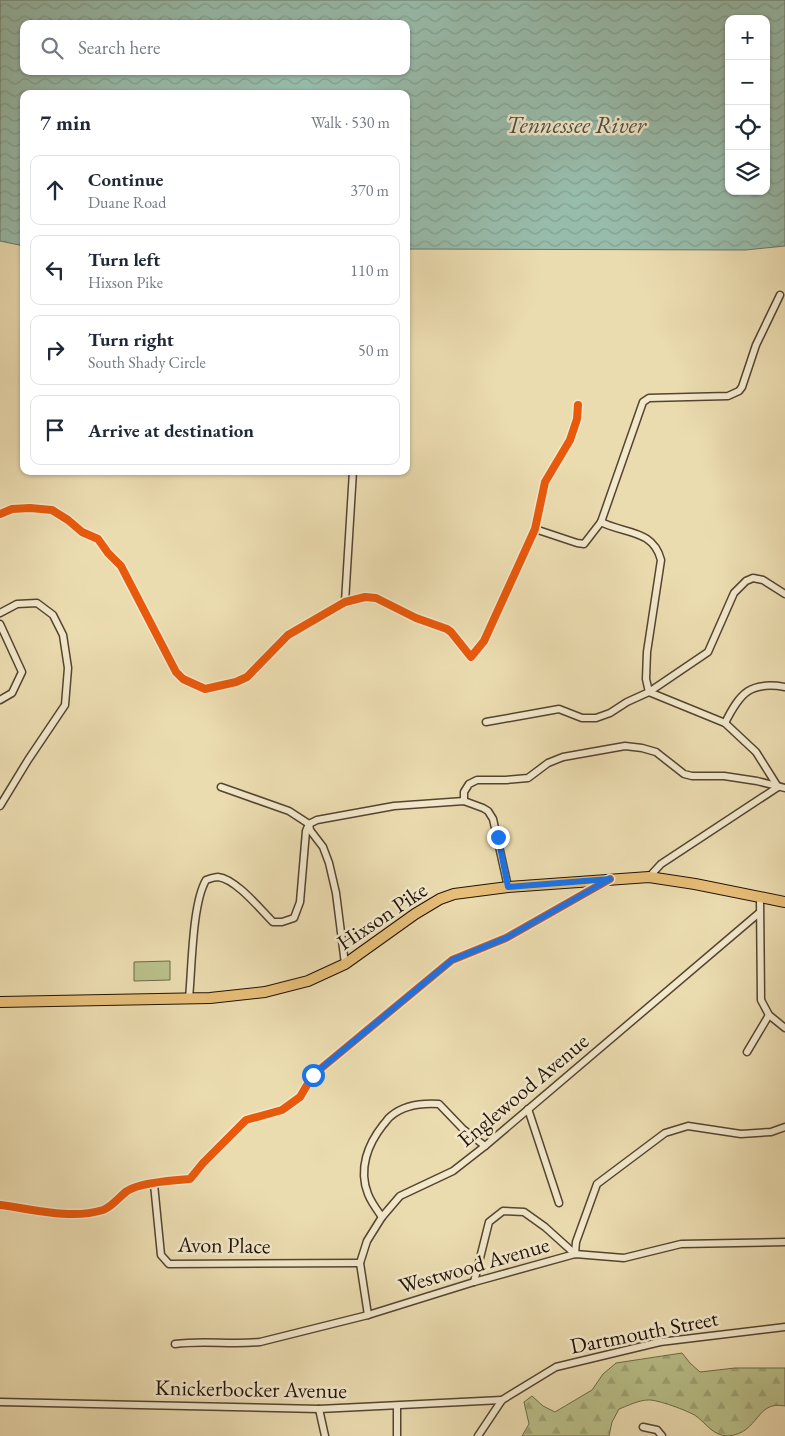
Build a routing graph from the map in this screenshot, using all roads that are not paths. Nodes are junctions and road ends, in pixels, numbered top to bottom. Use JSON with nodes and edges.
{"nodes":[{"id":1,"x":780,"y":294,"type":"dead end"},
{"id":2,"x":578,"y":405,"type":"dead end"},
{"id":3,"x":352,"y":475,"type":"edge"},
{"id":4,"x":0,"y":514,"type":"edge"},
{"id":5,"x":601,"y":522,"type":"junction"},
{"id":6,"x":535,"y":529,"type":"junction"},
{"id":7,"x":785,"y":594,"type":"edge"},
{"id":8,"x":345,"y":602,"type":"junction"},
{"id":9,"x":0,"y":613,"type":"edge"},
{"id":10,"x":0,"y":624,"type":"edge"},
{"id":11,"x":785,"y":687,"type":"edge"},
{"id":12,"x":649,"y":692,"type":"junction"},
{"id":13,"x":0,"y":700,"type":"edge"},
{"id":14,"x":486,"y":722,"type":"dead end"},
{"id":15,"x":725,"y":723,"type":"junction"},
{"id":16,"x":221,"y":787,"type":"dead end"},
{"id":17,"x":781,"y":787,"type":"edge"},
{"id":18,"x":464,"y":801,"type":"junction"},
{"id":19,"x":0,"y":806,"type":"edge"},
{"id":20,"x":309,"y":824,"type":"junction"},
{"id":21,"x":649,"y":877,"type":"junction"},
{"id":22,"x":610,"y":879,"type":"junction"},
{"id":23,"x":508,"y":887,"type":"junction"},
{"id":24,"x":760,"y":898,"type":"junction"},
{"id":25,"x":785,"y":902,"type":"edge"},
{"id":26,"x":759,"y":913,"type":"junction"},
{"id":27,"x":345,"y":964,"type":"junction"},
{"id":28,"x":189,"y":998,"type":"junction"},
{"id":29,"x":0,"y":1002,"type":"edge"},
{"id":30,"x":769,"y":1015,"type":"junction"},
{"id":31,"x":785,"y":1028,"type":"edge"},
{"id":32,"x":747,"y":1052,"type":"dead end"},
{"id":33,"x":528,"y":1109,"type":"junction"},
{"id":34,"x":785,"y":1127,"type":"edge"},
{"id":35,"x":485,"y":1146,"type":"junction"},
{"id":36,"x":154,"y":1184,"type":"junction"},
{"id":37,"x":559,"y":1203,"type":"dead end"},
{"id":38,"x":0,"y":1205,"type":"edge"},
{"id":39,"x":382,"y":1217,"type":"junction"},
{"id":40,"x":785,"y":1242,"type":"edge"},
{"id":41,"x":575,"y":1254,"type":"junction"},
{"id":42,"x":360,"y":1263,"type":"junction"},
{"id":43,"x":474,"y":1282,"type":"junction"},
{"id":44,"x":368,"y":1315,"type":"junction"},
{"id":45,"x":785,"y":1327,"type":"edge"},
{"id":46,"x":175,"y":1344,"type":"dead end"},
{"id":47,"x":502,"y":1400,"type":"junction"},
{"id":48,"x":0,"y":1402,"type":"edge"},
{"id":49,"x":396,"y":1406,"type":"junction"},
{"id":50,"x":319,"y":1409,"type":"junction"},
{"id":51,"x":643,"y":1427,"type":"dead end"},
{"id":52,"x":325,"y":1436,"type":"edge"},
{"id":53,"x":397,"y":1436,"type":"edge"},
{"id":54,"x":478,"y":1436,"type":"edge"},
{"id":55,"x":662,"y":1436,"type":"edge"}],
"edges":[{"from":1,"to":5,"type":"street"},
{"from":2,"to":6,"type":"street"},
{"from":3,"to":8,"type":"street"},
{"from":4,"to":8,"type":"street"},
{"from":5,"to":6,"type":"street"},
{"from":5,"to":12,"type":"street"},
{"from":6,"to":8,"type":"street"},
{"from":7,"to":12,"type":"street"},
{"from":9,"to":19,"type":"street"},
{"from":10,"to":13,"type":"street"},
{"from":11,"to":15,"type":"street"},
{"from":12,"to":14,"type":"street"},
{"from":12,"to":15,"type":"street"},
{"from":15,"to":17,"type":"street"},
{"from":16,"to":20,"type":"street"},
{"from":17,"to":18,"type":"street"},
{"from":17,"to":21,"type":"street"},
{"from":18,"to":20,"type":"street"},
{"from":18,"to":23,"type":"street"},
{"from":20,"to":27,"type":"street"},
{"from":20,"to":28,"type":"street"},
{"from":21,"to":22,"type":"main road","name":"Hixson Pike"},
{"from":21,"to":24,"type":"main road","name":"Hixson Pike"},
{"from":22,"to":23,"type":"main road","name":"Hixson Pike"},
{"from":22,"to":36,"type":"street"},
{"from":23,"to":27,"type":"main road","name":"Hixson Pike"},
{"from":24,"to":25,"type":"main road","name":"Hixson Pike"},
{"from":24,"to":26,"type":"street"},
{"from":26,"to":30,"type":"street"},
{"from":26,"to":33,"type":"street","name":"Englewood Avenue"},
{"from":27,"to":28,"type":"main road","name":"Hixson Pike"},
{"from":28,"to":29,"type":"main road","name":"Hixson Pike"},
{"from":30,"to":31,"type":"street"},
{"from":30,"to":32,"type":"street"},
{"from":33,"to":35,"type":"street","name":"Englewood Avenue"},
{"from":33,"to":37,"type":"street"},
{"from":34,"to":41,"type":"street"},
{"from":35,"to":39,"type":"street","name":"Englewood Avenue"},
{"from":35,"to":39,"type":"street"},
{"from":36,"to":38,"type":"street"},
{"from":36,"to":42,"type":"street","name":"Avon Place"},
{"from":39,"to":42,"type":"street","name":"Englewood Avenue"},
{"from":40,"to":41,"type":"street","name":"Westwood Avenue"},
{"from":41,"to":43,"type":"street","name":"Westwood Avenue"},
{"from":41,"to":43,"type":"street"},
{"from":42,"to":44,"type":"street","name":"Englewood Avenue"},
{"from":43,"to":44,"type":"street","name":"Westwood Avenue"},
{"from":44,"to":46,"type":"street","name":"Westwood Avenue"},
{"from":45,"to":47,"type":"street","name":"Dartmouth Street"},
{"from":47,"to":49,"type":"street","name":"Knickerbocker Avenue"},
{"from":47,"to":54,"type":"street","name":"Dartmouth Street"},
{"from":48,"to":50,"type":"street","name":"Knickerbocker Avenue"},
{"from":49,"to":50,"type":"street","name":"Knickerbocker Avenue"},
{"from":49,"to":53,"type":"street"},
{"from":50,"to":52,"type":"street"},
{"from":51,"to":55,"type":"street"}]}
